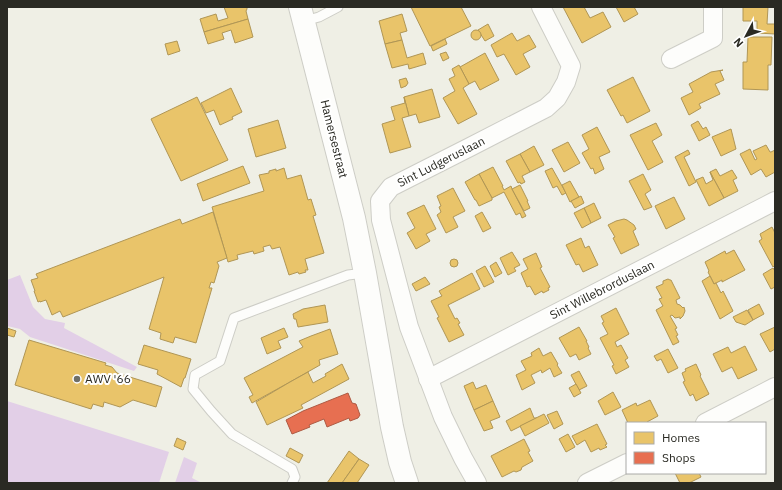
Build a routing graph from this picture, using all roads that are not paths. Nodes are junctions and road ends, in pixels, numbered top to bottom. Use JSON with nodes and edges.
{"nodes":[{"id":1,"x":338,"y":7,"type":"edge"},
{"id":2,"x":541,"y":7,"type":"edge"},
{"id":3,"x":713,"y":7,"type":"edge"},
{"id":4,"x":302,"y":14,"type":"edge"},
{"id":5,"x":671,"y":59,"type":"dead end"},
{"id":6,"x":775,"y":201,"type":"edge"},
{"id":7,"x":365,"y":272,"type":"junction"},
{"id":8,"x":428,"y":379,"type":"junction"},
{"id":9,"x":775,"y":387,"type":"edge"},
{"id":10,"x":707,"y":422,"type":"edge"},
{"id":11,"x":626,"y":464,"type":"edge"},
{"id":12,"x":292,"y":483,"type":"edge"},
{"id":13,"x":407,"y":483,"type":"edge"},
{"id":14,"x":477,"y":483,"type":"edge"},
{"id":15,"x":587,"y":483,"type":"edge"}],
"edges":[{"from":1,"to":4,"type":"lane"},
{"from":2,"to":8,"type":"street","name":"Sint Ludgeruslaan"},
{"from":3,"to":5,"type":"street"},
{"from":4,"to":7,"type":"main road","name":"Hamersestraat"},
{"from":6,"to":8,"type":"street","name":"Sint Willebrorduslaan"},
{"from":7,"to":12,"type":"lane"},
{"from":7,"to":13,"type":"main road","name":"Hamersestraat"},
{"from":8,"to":14,"type":"street"},
{"from":9,"to":10,"type":"street"},
{"from":11,"to":15,"type":"street"}]}
